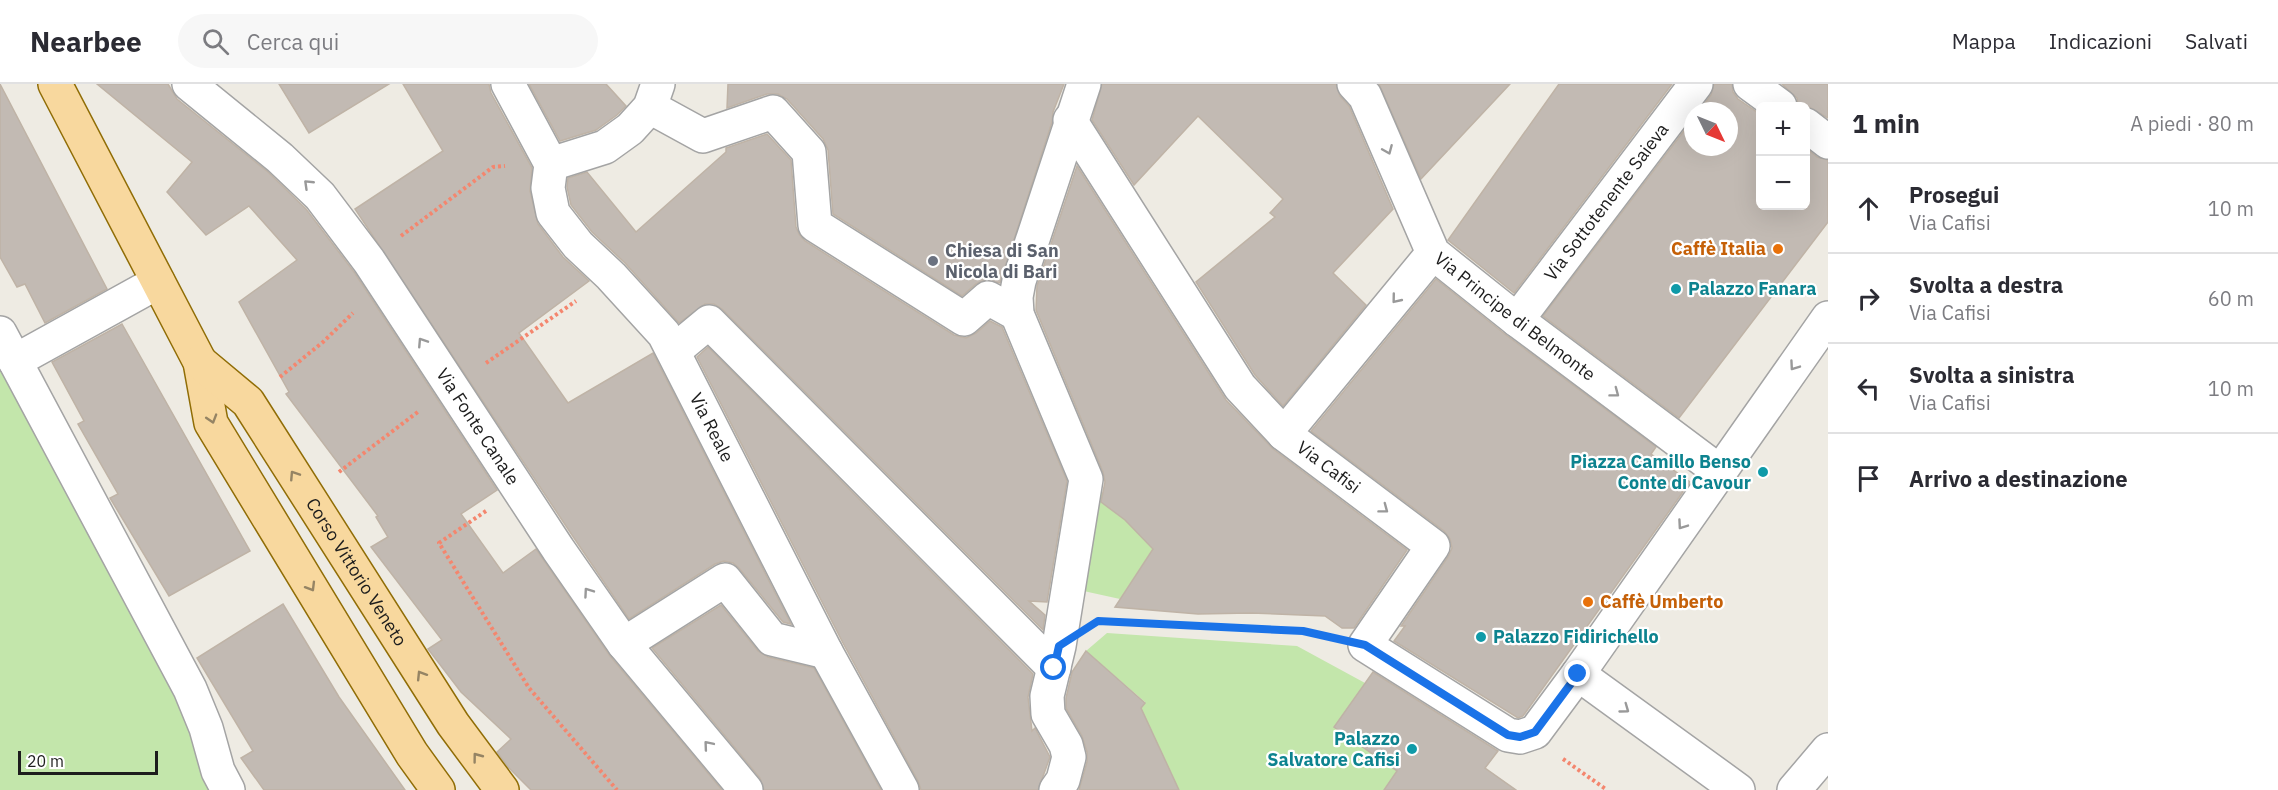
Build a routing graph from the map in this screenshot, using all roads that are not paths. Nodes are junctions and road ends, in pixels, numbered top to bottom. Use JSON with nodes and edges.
{"nodes":[{"id":1,"x":55,"y":84,"type":"edge"},
{"id":2,"x":189,"y":84,"type":"edge"},
{"id":3,"x":508,"y":84,"type":"edge"},
{"id":4,"x":1084,"y":84,"type":"edge"},
{"id":5,"x":1696,"y":84,"type":"edge"},
{"id":6,"x":1750,"y":84,"type":"edge"},
{"id":7,"x":1366,"y":88,"type":"edge"},
{"id":8,"x":654,"y":95,"type":"edge"},
{"id":9,"x":1775,"y":102,"type":"edge"},
{"id":10,"x":1070,"y":120,"type":"junction"},
{"id":11,"x":1810,"y":128,"type":"edge"},
{"id":12,"x":1828,"y":142,"type":"edge"},
{"id":13,"x":551,"y":164,"type":"junction"},
{"id":14,"x":1433,"y":253,"type":"junction"},
{"id":15,"x":158,"y":282,"type":"junction"},
{"id":16,"x":1017,"y":314,"type":"junction"},
{"id":17,"x":1828,"y":318,"type":"edge"},
{"id":18,"x":1517,"y":320,"type":"junction"},
{"id":19,"x":8,"y":347,"type":"edge"},
{"id":20,"x":674,"y":351,"type":"junction"},
{"id":21,"x":201,"y":362,"type":"junction"},
{"id":22,"x":1284,"y":434,"type":"junction"},
{"id":23,"x":1720,"y":472,"type":"junction"},
{"id":24,"x":624,"y":644,"type":"junction"},
{"id":25,"x":826,"y":652,"type":"junction"},
{"id":26,"x":1056,"y":657,"type":"junction"},
{"id":27,"x":1578,"y":674,"type":"junction"},
{"id":28,"x":1827,"y":753,"type":"edge"},
{"id":29,"x":228,"y":790,"type":"edge"},
{"id":30,"x":438,"y":790,"type":"edge"},
{"id":31,"x":502,"y":790,"type":"edge"},
{"id":32,"x":746,"y":790,"type":"edge"},
{"id":33,"x":902,"y":790,"type":"edge"},
{"id":34,"x":1056,"y":790,"type":"edge"},
{"id":35,"x":1738,"y":790,"type":"edge"},
{"id":36,"x":1794,"y":790,"type":"edge"}],
"edges":[{"from":1,"to":15,"type":"main road","name":"Corso Vittorio Veneto"},
{"from":24,"to":2,"type":"street","name":"Via Fonte Canale","one_way":true},
{"from":3,"to":13,"type":"street"},
{"from":4,"to":10,"type":"street"},
{"from":5,"to":18,"type":"street","name":"Via Sottotenente Saieva"},
{"from":6,"to":9,"type":"street"},
{"from":7,"to":14,"type":"street","name":"Via Principe di Belmonte","one_way":true},
{"from":8,"to":13,"type":"street"},
{"from":8,"to":16,"type":"street"},
{"from":10,"to":16,"type":"street"},
{"from":10,"to":22,"type":"street"},
{"from":11,"to":12,"type":"street"},
{"from":13,"to":20,"type":"street","name":"Via Reale"},
{"from":14,"to":18,"type":"street","name":"Via Principe di Belmonte"},
{"from":14,"to":22,"type":"street","name":"Via Cafisi","one_way":true},
{"from":15,"to":19,"type":"street"},
{"from":15,"to":21,"type":"main road","name":"Corso Vittorio Veneto"},
{"from":16,"to":26,"type":"street"},
{"from":17,"to":23,"type":"street","one_way":true},
{"from":18,"to":23,"type":"street","name":"Via Principe di Belmonte","one_way":true},
{"from":19,"to":29,"type":"street"},
{"from":20,"to":25,"type":"street","name":"Via Reale"},
{"from":20,"to":26,"type":"street"},
{"from":21,"to":30,"type":"main road","name":"Corso Vittorio Veneto","one_way":true},
{"from":31,"to":21,"type":"main road","name":"Corso Vittorio Veneto","one_way":true},
{"from":22,"to":27,"type":"street","name":"Via Cafisi","one_way":true},
{"from":23,"to":27,"type":"street","one_way":true},
{"from":24,"to":25,"type":"street"},
{"from":32,"to":24,"type":"street","name":"Via Fonte Canale","one_way":true},
{"from":25,"to":33,"type":"street","name":"Via Reale"},
{"from":26,"to":34,"type":"street"},
{"from":27,"to":35,"type":"street","one_way":true},
{"from":28,"to":36,"type":"street"}]}
